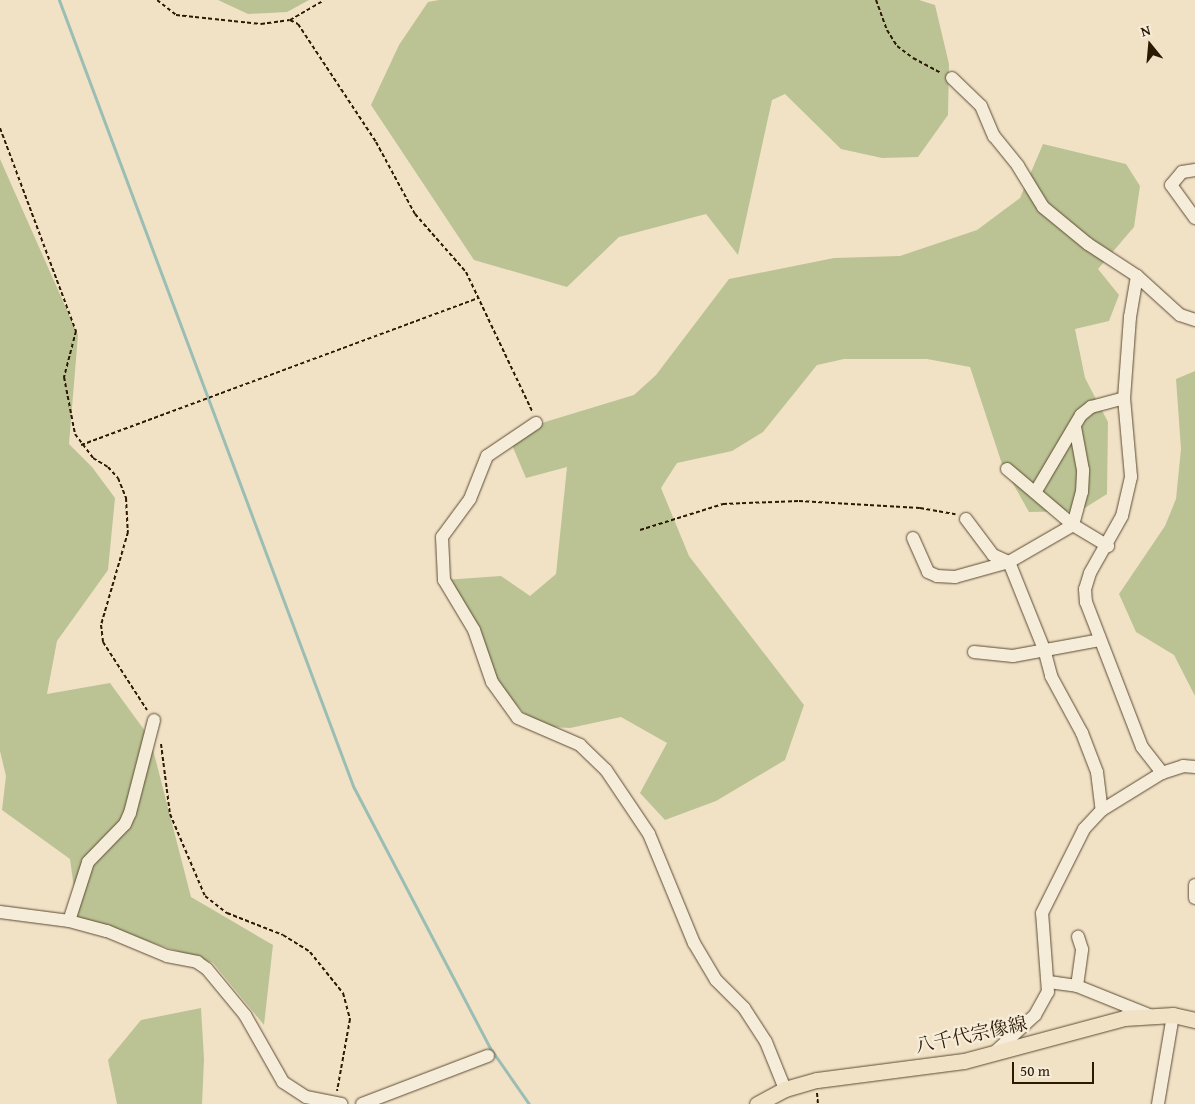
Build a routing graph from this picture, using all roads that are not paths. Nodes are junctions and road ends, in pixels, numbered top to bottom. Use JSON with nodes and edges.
{"nodes":[{"id":1,"x":952,"y":78,"type":"road end"},
{"id":2,"x":1195,"y":170,"type":"edge"},
{"id":3,"x":1195,"y":218,"type":"edge"},
{"id":4,"x":1137,"y":276,"type":"junction"},
{"id":5,"x":1195,"y":320,"type":"edge"},
{"id":6,"x":1124,"y":398,"type":"junction"},
{"id":7,"x":536,"y":423,"type":"road end"},
{"id":8,"x":1075,"y":428,"type":"junction"},
{"id":9,"x":1007,"y":469,"type":"dead end"},
{"id":10,"x":1036,"y":492,"type":"junction"},
{"id":11,"x":966,"y":518,"type":"road end"},
{"id":12,"x":1073,"y":526,"type":"junction"},
{"id":13,"x":913,"y":538,"type":"dead end"},
{"id":14,"x":1108,"y":546,"type":"junction"},
{"id":15,"x":1009,"y":562,"type":"junction"},
{"id":16,"x":1100,"y":640,"type":"junction"},
{"id":17,"x":1044,"y":649,"type":"junction"},
{"id":18,"x":974,"y":652,"type":"dead end"},
{"id":19,"x":154,"y":720,"type":"road end"},
{"id":20,"x":1195,"y":767,"type":"edge"},
{"id":21,"x":1162,"y":773,"type":"junction"},
{"id":22,"x":1102,"y":810,"type":"junction"},
{"id":23,"x":1195,"y":885,"type":"edge"},
{"id":24,"x":1195,"y":898,"type":"edge"},
{"id":25,"x":0,"y":912,"type":"edge"},
{"id":26,"x":69,"y":921,"type":"junction"},
{"id":27,"x":1078,"y":937,"type":"dead end"},
{"id":28,"x":1049,"y":982,"type":"junction"},
{"id":29,"x":1077,"y":986,"type":"junction"},
{"id":30,"x":1149,"y":1015,"type":"junction"},
{"id":31,"x":1173,"y":1015,"type":"junction"},
{"id":32,"x":1195,"y":1020,"type":"edge"},
{"id":33,"x":992,"y":1055,"type":"junction"},
{"id":34,"x":488,"y":1056,"type":"dead end"},
{"id":35,"x":785,"y":1088,"type":"junction"},
{"id":36,"x":337,"y":1102,"type":"edge"},
{"id":37,"x":362,"y":1104,"type":"edge"},
{"id":38,"x":757,"y":1104,"type":"edge"},
{"id":39,"x":1158,"y":1104,"type":"edge"}],
"edges":[{"from":1,"to":4,"type":"street"},
{"from":2,"to":3,"type":"street"},
{"from":4,"to":5,"type":"street"},
{"from":4,"to":6,"type":"street"},
{"from":6,"to":8,"type":"street"},
{"from":6,"to":14,"type":"street"},
{"from":7,"to":35,"type":"street"},
{"from":8,"to":10,"type":"street"},
{"from":8,"to":12,"type":"street"},
{"from":9,"to":10,"type":"street"},
{"from":10,"to":12,"type":"street"},
{"from":11,"to":15,"type":"street"},
{"from":12,"to":14,"type":"street"},
{"from":12,"to":15,"type":"street"},
{"from":13,"to":15,"type":"street"},
{"from":14,"to":16,"type":"street"},
{"from":15,"to":17,"type":"street"},
{"from":16,"to":17,"type":"street"},
{"from":16,"to":21,"type":"street"},
{"from":17,"to":18,"type":"street"},
{"from":17,"to":22,"type":"street"},
{"from":19,"to":26,"type":"street"},
{"from":20,"to":21,"type":"street"},
{"from":21,"to":22,"type":"street"},
{"from":22,"to":28,"type":"street"},
{"from":23,"to":24,"type":"street"},
{"from":25,"to":26,"type":"street"},
{"from":26,"to":36,"type":"street"},
{"from":27,"to":29,"type":"street"},
{"from":28,"to":29,"type":"street"},
{"from":28,"to":33,"type":"street"},
{"from":29,"to":30,"type":"street"},
{"from":30,"to":31,"type":"main road","name":"八千代宗像線"},
{"from":30,"to":33,"type":"main road","name":"八千代宗像線"},
{"from":31,"to":32,"type":"main road","name":"八千代宗像線"},
{"from":31,"to":39,"type":"street"},
{"from":33,"to":35,"type":"main road","name":"八千代宗像線"},
{"from":34,"to":37,"type":"street"},
{"from":35,"to":38,"type":"main road","name":"八千代宗像線"}]}
